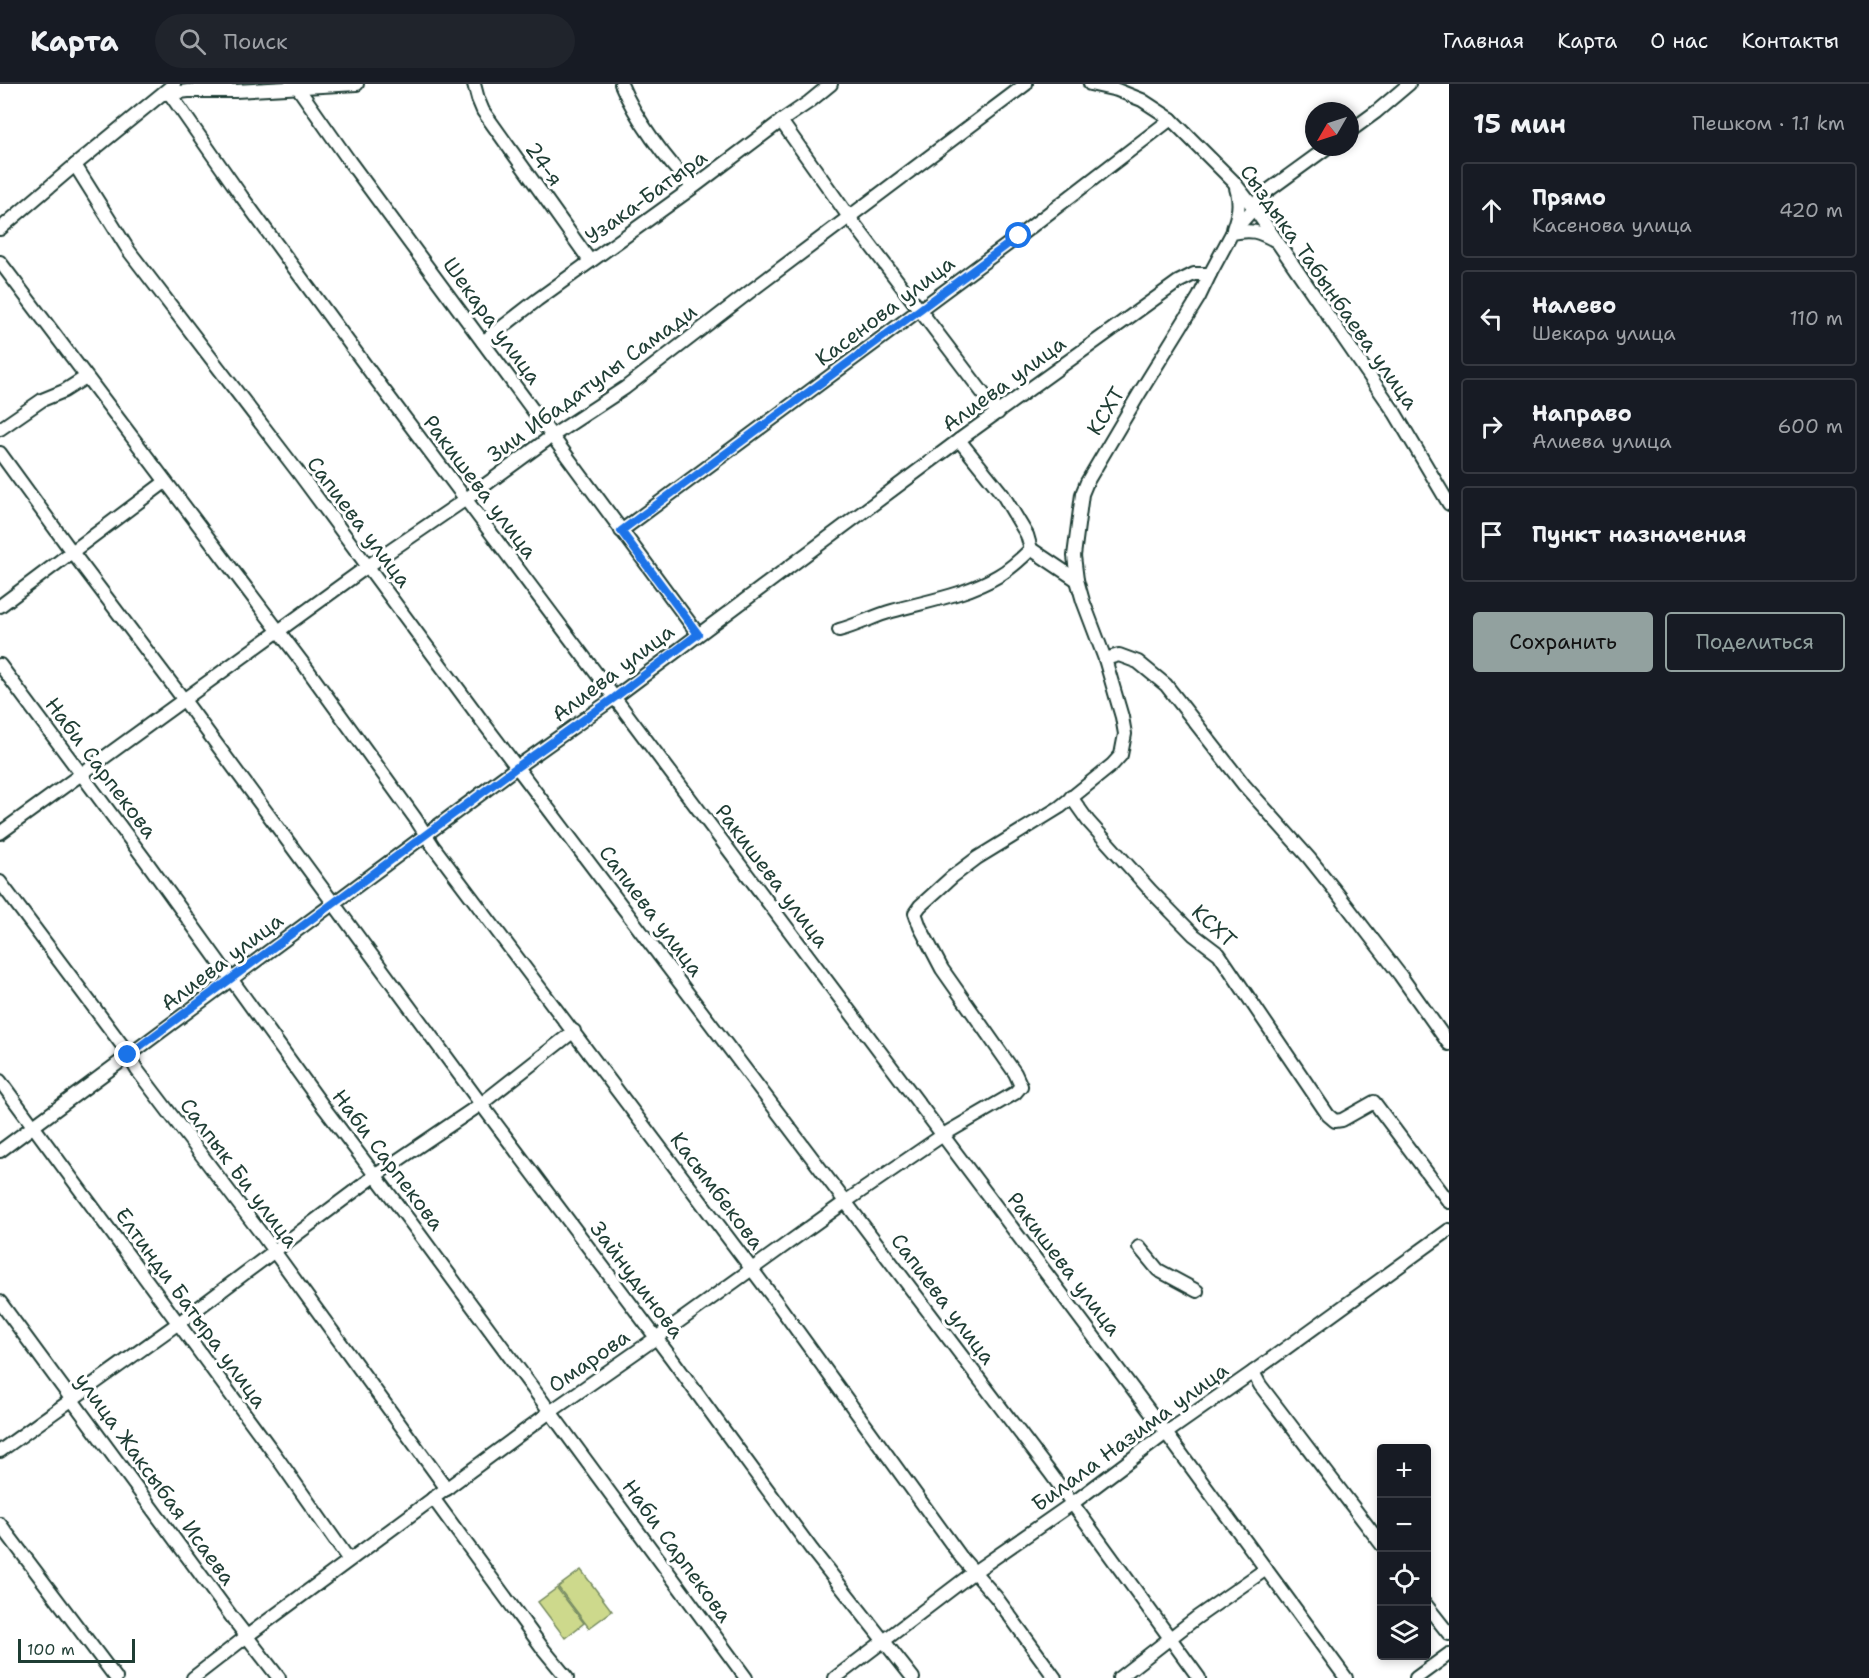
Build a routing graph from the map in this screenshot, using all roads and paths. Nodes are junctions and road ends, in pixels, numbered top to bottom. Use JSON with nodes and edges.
{"nodes":[{"id":1,"x":354,"y":84,"type":"edge"},
{"id":2,"x":474,"y":84,"type":"edge"},
{"id":3,"x":621,"y":84,"type":"edge"},
{"id":4,"x":831,"y":84,"type":"edge"},
{"id":5,"x":1026,"y":84,"type":"edge"},
{"id":6,"x":1090,"y":84,"type":"edge"},
{"id":7,"x":1409,"y":84,"type":"edge"},
{"id":8,"x":298,"y":88,"type":"junction"},
{"id":9,"x":169,"y":91,"type":"edge"},
{"id":10,"x":1171,"y":119,"type":"junction"},
{"id":11,"x":781,"y":121,"type":"junction"},
{"id":12,"x":1359,"y":124,"type":"edge"},
{"id":13,"x":1316,"y":156,"type":"edge"},
{"id":14,"x":75,"y":165,"type":"junction"},
{"id":15,"x":1233,"y":181,"type":"junction"},
{"id":16,"x":693,"y":187,"type":"junction"},
{"id":17,"x":1254,"y":208,"type":"junction"},
{"id":18,"x":849,"y":217,"type":"junction"},
{"id":19,"x":0,"y":229,"type":"edge"},
{"id":20,"x":1232,"y":233,"type":"junction"},
{"id":21,"x":1276,"y":241,"type":"junction"},
{"id":22,"x":590,"y":261,"type":"junction"},
{"id":23,"x":0,"y":262,"type":"edge"},
{"id":24,"x":1210,"y":274,"type":"junction"},
{"id":25,"x":920,"y":309,"type":"junction"},
{"id":26,"x":483,"y":342,"type":"junction"},
{"id":27,"x":86,"y":377,"type":"junction"},
{"id":28,"x":998,"y":413,"type":"junction"},
{"id":29,"x":0,"y":429,"type":"edge"},
{"id":30,"x":552,"y":436,"type":"junction"},
{"id":31,"x":960,"y":440,"type":"junction"},
{"id":32,"x":0,"y":453,"type":"edge"},
{"id":33,"x":165,"y":482,"type":"junction"},
{"id":34,"x":466,"y":499,"type":"junction"},
{"id":35,"x":1449,"y":504,"type":"edge"},
{"id":36,"x":621,"y":531,"type":"junction"},
{"id":37,"x":1031,"y":549,"type":"junction"},
{"id":38,"x":72,"y":552,"type":"junction"},
{"id":39,"x":368,"y":566,"type":"junction"},
{"id":40,"x":1077,"y":580,"type":"junction"},
{"id":41,"x":0,"y":606,"type":"edge"},
{"id":42,"x":839,"y":630,"type":"dead end"},
{"id":43,"x":278,"y":631,"type":"junction"},
{"id":44,"x":698,"y":634,"type":"junction"},
{"id":45,"x":1105,"y":658,"type":"junction"},
{"id":46,"x":0,"y":665,"type":"edge"},
{"id":47,"x":614,"y":698,"type":"junction"},
{"id":48,"x":184,"y":700,"type":"junction"},
{"id":49,"x":517,"y":767,"type":"junction"},
{"id":50,"x":81,"y":774,"type":"junction"},
{"id":51,"x":1071,"y":797,"type":"junction"},
{"id":52,"x":0,"y":833,"type":"edge"},
{"id":53,"x":426,"y":834,"type":"junction"},
{"id":54,"x":0,"y":882,"type":"edge"},
{"id":55,"x":333,"y":904,"type":"junction"},
{"id":56,"x":232,"y":980,"type":"junction"},
{"id":57,"x":574,"y":1031,"type":"junction"},
{"id":58,"x":1449,"y":1044,"type":"edge"},
{"id":59,"x":128,"y":1055,"type":"junction"},
{"id":60,"x":0,"y":1081,"type":"edge"},
{"id":61,"x":481,"y":1104,"type":"junction"},
{"id":62,"x":34,"y":1126,"type":"junction"},
{"id":63,"x":943,"y":1135,"type":"junction"},
{"id":64,"x":0,"y":1151,"type":"edge"},
{"id":65,"x":376,"y":1175,"type":"junction"},
{"id":66,"x":845,"y":1202,"type":"junction"},
{"id":67,"x":1449,"y":1202,"type":"edge"},
{"id":68,"x":1449,"y":1230,"type":"edge"},
{"id":69,"x":1139,"y":1246,"type":"dead end"},
{"id":70,"x":274,"y":1252,"type":"junction"},
{"id":71,"x":752,"y":1270,"type":"junction"},
{"id":72,"x":1197,"y":1291,"type":"dead end"},
{"id":73,"x":0,"y":1302,"type":"edge"},
{"id":74,"x":177,"y":1323,"type":"junction"},
{"id":75,"x":656,"y":1338,"type":"junction"},
{"id":76,"x":1253,"y":1372,"type":"junction"},
{"id":77,"x":72,"y":1398,"type":"junction"},
{"id":78,"x":550,"y":1412,"type":"junction"},
{"id":79,"x":1166,"y":1433,"type":"junction"},
{"id":80,"x":0,"y":1451,"type":"edge"},
{"id":81,"x":447,"y":1489,"type":"junction"},
{"id":82,"x":433,"y":1498,"type":"junction"},
{"id":83,"x":1072,"y":1503,"type":"junction"},
{"id":84,"x":0,"y":1524,"type":"edge"},
{"id":85,"x":1377,"y":1538,"type":"edge"},
{"id":86,"x":349,"y":1560,"type":"junction"},
{"id":87,"x":1266,"y":1569,"type":"junction"},
{"id":88,"x":974,"y":1572,"type":"junction"},
{"id":89,"x":1427,"y":1606,"type":"edge"},
{"id":90,"x":1449,"y":1634,"type":"edge"},
{"id":91,"x":247,"y":1636,"type":"junction"},
{"id":92,"x":1171,"y":1639,"type":"junction"},
{"id":93,"x":885,"y":1641,"type":"junction"},
{"id":94,"x":1449,"y":1654,"type":"edge"},
{"id":95,"x":116,"y":1678,"type":"edge"},
{"id":96,"x":193,"y":1678,"type":"edge"},
{"id":97,"x":279,"y":1678,"type":"edge"},
{"id":98,"x":567,"y":1678,"type":"edge"},
{"id":99,"x":746,"y":1678,"type":"edge"},
{"id":100,"x":835,"y":1678,"type":"edge"},
{"id":101,"x":913,"y":1678,"type":"edge"},
{"id":102,"x":1055,"y":1678,"type":"edge"},
{"id":103,"x":1119,"y":1678,"type":"edge"},
{"id":104,"x":1199,"y":1678,"type":"edge"},
{"id":105,"x":1346,"y":1678,"type":"edge"},
{"id":106,"x":1416,"y":1678,"type":"edge"}],
"edges":[{"from":1,"to":8,"type":"street"},
{"from":2,"to":22,"type":"street","name":"24-я"},
{"from":3,"to":16,"type":"street"},
{"from":4,"to":11,"type":"street","name":"Узака-Батыра"},
{"from":5,"to":18,"type":"street","name":"Зии Ибадатулы Самади"},
{"from":6,"to":10,"type":"street","name":"Сыздыка Табынбаева улица"},
{"from":7,"to":12,"type":"street"},
{"from":8,"to":9,"type":"street"},
{"from":8,"to":26,"type":"street","name":"Шекара улица"},
{"from":9,"to":14,"type":"street"},
{"from":9,"to":34,"type":"street","name":"Ракишева улица"},
{"from":10,"to":15,"type":"street","name":"Сыздыка Табынбаева улица"},
{"from":10,"to":25,"type":"street","name":"Касенова улица"},
{"from":11,"to":16,"type":"street","name":"Узака-Батыра"},
{"from":11,"to":18,"type":"street"},
{"from":13,"to":17,"type":"street"},
{"from":14,"to":19,"type":"street"},
{"from":14,"to":39,"type":"street","name":"Сапиева улица"},
{"from":15,"to":17,"type":"street","name":"Сыздыка Табынбаева улица"},
{"from":15,"to":20,"type":"street"},
{"from":16,"to":22,"type":"street","name":"Узака-Батыра"},
{"from":17,"to":20,"type":"street"},
{"from":17,"to":21,"type":"street","name":"Сыздыка Табынбаева улица"},
{"from":18,"to":25,"type":"street"},
{"from":18,"to":30,"type":"street","name":"Зии Ибадатулы Самади"},
{"from":20,"to":21,"type":"street"},
{"from":20,"to":24,"type":"street"},
{"from":21,"to":35,"type":"street","name":"Сыздыка Табынбаева улица"},
{"from":22,"to":26,"type":"street","name":"Узака-Батыра"},
{"from":23,"to":27,"type":"street","name":"Касымбекова"},
{"from":24,"to":28,"type":"street","name":"Алиева улица"},
{"from":24,"to":40,"type":"street","name":"КСХТ"},
{"from":25,"to":28,"type":"street"},
{"from":25,"to":36,"type":"street","name":"Касенова улица"},
{"from":26,"to":30,"type":"street","name":"Шекара улица"},
{"from":27,"to":29,"type":"street"},
{"from":27,"to":33,"type":"street","name":"Касымбекова"},
{"from":28,"to":31,"type":"street","name":"Алиева улица"},
{"from":30,"to":34,"type":"street","name":"Зии Ибадатулы Самади"},
{"from":30,"to":36,"type":"street","name":"Шекара улица"},
{"from":31,"to":37,"type":"street"},
{"from":31,"to":44,"type":"street","name":"Алиева улица"},
{"from":32,"to":38,"type":"street","name":"Зайнудинова"},
{"from":33,"to":38,"type":"street"},
{"from":33,"to":43,"type":"street","name":"Касымбекова"},
{"from":34,"to":39,"type":"street","name":"Зии Ибадатулы Самади"},
{"from":34,"to":47,"type":"street","name":"Ракишева улица"},
{"from":36,"to":44,"type":"street","name":"Шекара улица"},
{"from":37,"to":40,"type":"street"},
{"from":37,"to":42,"type":"street"},
{"from":38,"to":41,"type":"street"},
{"from":38,"to":48,"type":"street","name":"Зайнудинова"},
{"from":39,"to":43,"type":"street","name":"Зии Ибадатулы Самади"},
{"from":39,"to":49,"type":"street","name":"Сапиева улица"},
{"from":40,"to":45,"type":"street","name":"КСХТ"},
{"from":43,"to":48,"type":"street","name":"Зии Ибадатулы Самади"},
{"from":43,"to":53,"type":"street","name":"Касымбекова"},
{"from":44,"to":47,"type":"street","name":"Алиева улица"},
{"from":45,"to":51,"type":"street","name":"КСХТ"},
{"from":45,"to":58,"type":"street"},
{"from":46,"to":50,"type":"street","name":"Наби Сарпекова"},
{"from":47,"to":49,"type":"street","name":"Алиева улица"},
{"from":47,"to":63,"type":"street","name":"Ракишева улица"},
{"from":48,"to":50,"type":"street","name":"Зии Ибадатулы Самади"},
{"from":48,"to":55,"type":"street","name":"Зайнудинова"},
{"from":49,"to":53,"type":"street","name":"Алиева улица"},
{"from":49,"to":66,"type":"street","name":"Сапиева улица"},
{"from":50,"to":52,"type":"street","name":"Зии Ибадатулы Самади"},
{"from":50,"to":56,"type":"street","name":"Наби Сарпекова"},
{"from":51,"to":63,"type":"street","name":"Омарова"},
{"from":51,"to":67,"type":"street","name":"КСХТ"},
{"from":53,"to":55,"type":"street","name":"Алиева улица"},
{"from":53,"to":57,"type":"street","name":"Касымбекова"},
{"from":54,"to":59,"type":"street","name":"Салпык Би улица"},
{"from":55,"to":56,"type":"street","name":"Алиева улица"},
{"from":55,"to":61,"type":"street","name":"Зайнудинова"},
{"from":56,"to":59,"type":"street","name":"Алиева улица"},
{"from":56,"to":65,"type":"street","name":"Наби Сарпекова"},
{"from":57,"to":61,"type":"street"},
{"from":57,"to":71,"type":"street","name":"Касымбекова"},
{"from":59,"to":62,"type":"street","name":"Алиева улица"},
{"from":59,"to":70,"type":"street","name":"Салпык Би улица"},
{"from":60,"to":62,"type":"street","name":"Елтинди Батыра улица"},
{"from":61,"to":65,"type":"street"},
{"from":61,"to":75,"type":"street","name":"Зайнудинова"},
{"from":62,"to":64,"type":"street","name":"Алиева улица"},
{"from":62,"to":74,"type":"street","name":"Елтинди Батыра улица"},
{"from":63,"to":66,"type":"street","name":"Омарова"},
{"from":63,"to":79,"type":"street","name":"Ракишева улица"},
{"from":65,"to":70,"type":"street"},
{"from":65,"to":78,"type":"street","name":"Наби Сарпекова"},
{"from":66,"to":71,"type":"street","name":"Омарова"},
{"from":66,"to":83,"type":"street","name":"Сапиева улица"},
{"from":68,"to":76,"type":"street","name":"Билала Назима улица"},
{"from":69,"to":72,"type":"street"},
{"from":70,"to":74,"type":"street"},
{"from":70,"to":81,"type":"street","name":"Салпык Би улица"},
{"from":71,"to":75,"type":"street","name":"Омарова"},
{"from":71,"to":88,"type":"street","name":"Касымбекова"},
{"from":73,"to":77,"type":"street","name":"улица Жаксыбая Исаева"},
{"from":74,"to":77,"type":"street"},
{"from":74,"to":86,"type":"street","name":"Елтинди Батыра улица"},
{"from":75,"to":78,"type":"street","name":"Омарова"},
{"from":75,"to":93,"type":"street","name":"Зайнудинова"},
{"from":76,"to":79,"type":"street","name":"Билала Назима улица"},
{"from":76,"to":85,"type":"street"},
{"from":77,"to":80,"type":"street"},
{"from":77,"to":91,"type":"street","name":"улица Жаксыбая Исаева"},
{"from":78,"to":81,"type":"street","name":"Омарова"},
{"from":78,"to":99,"type":"street","name":"Наби Сарпекова"},
{"from":79,"to":83,"type":"street","name":"Билала Назима улица"},
{"from":79,"to":87,"type":"street","name":"Ракишева улица"},
{"from":81,"to":82,"type":"street","name":"Омарова"},
{"from":82,"to":86,"type":"street","name":"Омарова"},
{"from":82,"to":98,"type":"street"},
{"from":83,"to":88,"type":"street","name":"Билала Назима улица"},
{"from":83,"to":92,"type":"street","name":"Сапиева улица"},
{"from":84,"to":95,"type":"street"},
{"from":86,"to":91,"type":"street","name":"Омарова"},
{"from":87,"to":92,"type":"street"},
{"from":87,"to":105,"type":"street","name":"Ракишева улица"},
{"from":88,"to":93,"type":"street","name":"Билала Назима улица"},
{"from":88,"to":102,"type":"street","name":"Касымбекова"},
{"from":89,"to":90,"type":"street"},
{"from":91,"to":96,"type":"street","name":"Омарова"},
{"from":91,"to":97,"type":"street","name":"улица Жаксыбая Исаева"},
{"from":92,"to":103,"type":"street"},
{"from":92,"to":104,"type":"street","name":"Сапиева улица"},
{"from":93,"to":100,"type":"street","name":"Билала Назима улица"},
{"from":93,"to":101,"type":"street","name":"Зайнудинова"},
{"from":94,"to":106,"type":"street"}]}
